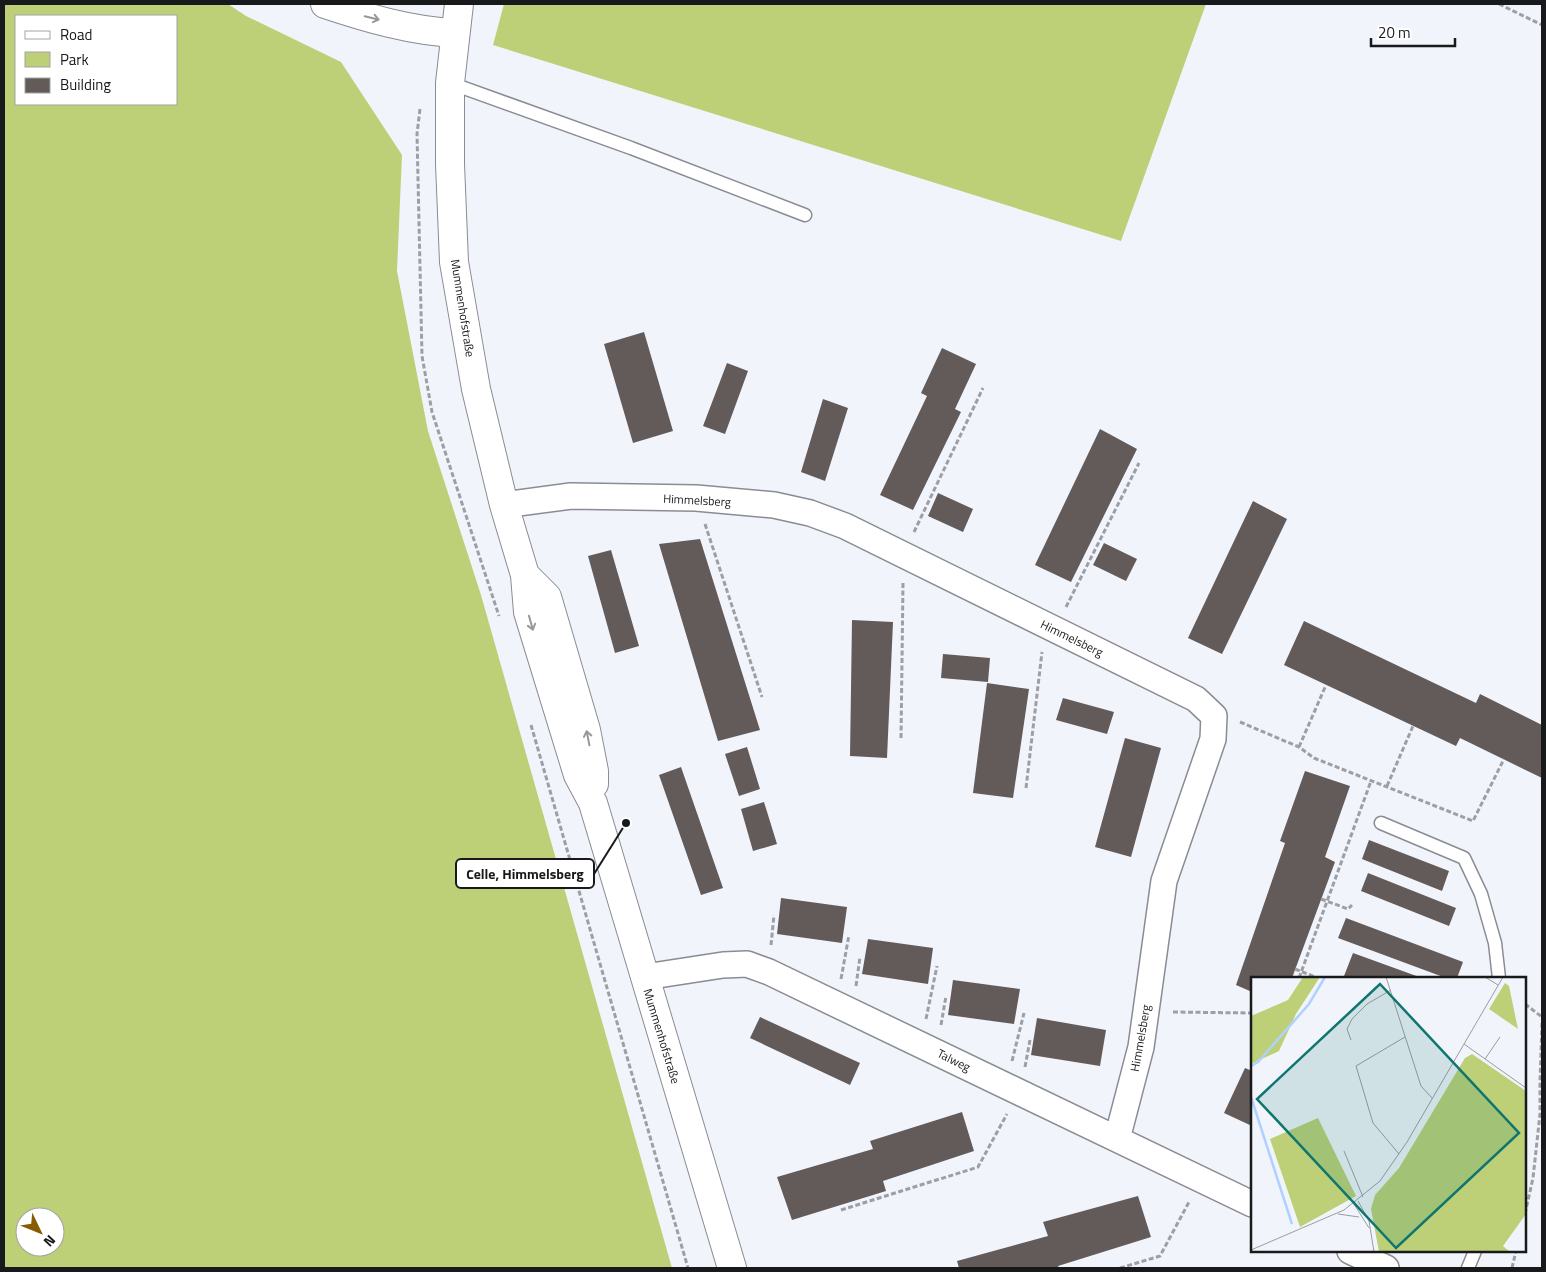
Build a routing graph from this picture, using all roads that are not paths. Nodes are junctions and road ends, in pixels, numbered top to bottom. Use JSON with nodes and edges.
{"nodes":[{"id":1,"x":325,"y":4,"type":"edge"},
{"id":2,"x":459,"y":4,"type":"edge"},
{"id":3,"x":455,"y":33,"type":"junction"},
{"id":4,"x":450,"y":83,"type":"junction"},
{"id":5,"x":805,"y":216,"type":"dead end"},
{"id":6,"x":504,"y":505,"type":"junction"},
{"id":7,"x":1381,"y":823,"type":"dead end"},
{"id":8,"x":645,"y":977,"type":"junction"},
{"id":9,"x":1499,"y":977,"type":"edge"},
{"id":10,"x":1117,"y":1139,"type":"junction"},
{"id":11,"x":1251,"y":1204,"type":"edge"},
{"id":12,"x":1352,"y":1252,"type":"edge"},
{"id":13,"x":1475,"y":1252,"type":"edge"},
{"id":14,"x":732,"y":1268,"type":"edge"},
{"id":15,"x":1386,"y":1268,"type":"edge"},
{"id":16,"x":1468,"y":1268,"type":"edge"}],
"edges":[{"from":1,"to":3,"type":"street","one_way":true},
{"from":2,"to":3,"type":"street","name":"Mummenhofstraße"},
{"from":3,"to":4,"type":"street","name":"Mummenhofstraße"},
{"from":4,"to":5,"type":"lane"},
{"from":4,"to":6,"type":"street","name":"Mummenhofstraße"},
{"from":6,"to":8,"type":"street","name":"Mummenhofstraße"},
{"from":6,"to":10,"type":"street","name":"Himmelsberg"},
{"from":7,"to":9,"type":"lane"},
{"from":8,"to":10,"type":"street","name":"Talweg"},
{"from":8,"to":14,"type":"street","name":"Mummenhofstraße"},
{"from":10,"to":11,"type":"street","name":"Talweg"},
{"from":12,"to":15,"type":"street"},
{"from":13,"to":16,"type":"lane"}]}
